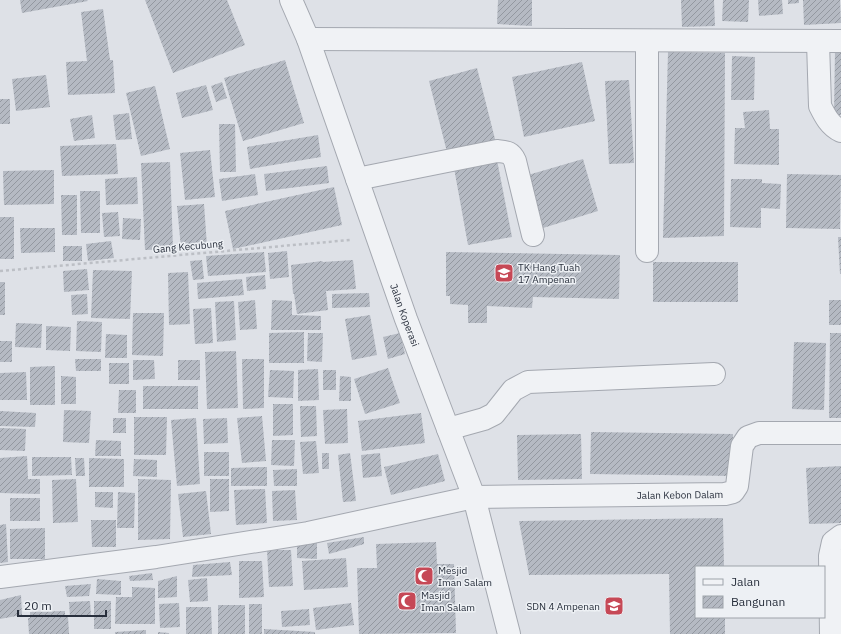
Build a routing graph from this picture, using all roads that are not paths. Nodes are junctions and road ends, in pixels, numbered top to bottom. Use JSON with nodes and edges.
{"nodes":[{"id":1,"x":291,"y":0,"type":"edge"},
{"id":2,"x":308,"y":39,"type":"junction"},
{"id":3,"x":647,"y":41,"type":"junction"},
{"id":4,"x":841,"y":41,"type":"edge"},
{"id":5,"x":818,"y":42,"type":"junction"},
{"id":6,"x":841,"y":131,"type":"edge"},
{"id":7,"x":357,"y":179,"type":"junction"},
{"id":8,"x":534,"y":236,"type":"dead end"},
{"id":9,"x":647,"y":251,"type":"dead end"},
{"id":10,"x":714,"y":374,"type":"dead end"},
{"id":11,"x":448,"y":429,"type":"junction"},
{"id":12,"x":841,"y":433,"type":"edge"},
{"id":13,"x":474,"y":497,"type":"junction"},
{"id":14,"x":841,"y":536,"type":"edge"},
{"id":15,"x":0,"y":577,"type":"edge"},
{"id":16,"x":509,"y":634,"type":"edge"},
{"id":17,"x":831,"y":634,"type":"edge"}],
"edges":[{"from":1,"to":2,"type":"street","name":"Jalan Koperasi"},
{"from":2,"to":3,"type":"street"},
{"from":2,"to":7,"type":"street","name":"Jalan Koperasi"},
{"from":3,"to":5,"type":"street"},
{"from":3,"to":9,"type":"street"},
{"from":4,"to":5,"type":"street"},
{"from":5,"to":6,"type":"street"},
{"from":7,"to":8,"type":"street"},
{"from":7,"to":11,"type":"street","name":"Jalan Koperasi"},
{"from":10,"to":11,"type":"street"},
{"from":11,"to":13,"type":"street","name":"Jalan Koperasi"},
{"from":12,"to":13,"type":"street","name":"Jalan Kebon Dalam"},
{"from":13,"to":15,"type":"street","name":"Jalan Kebon Dalam"},
{"from":13,"to":16,"type":"street","name":"Jalan Koperasi"},
{"from":14,"to":17,"type":"street"}]}
